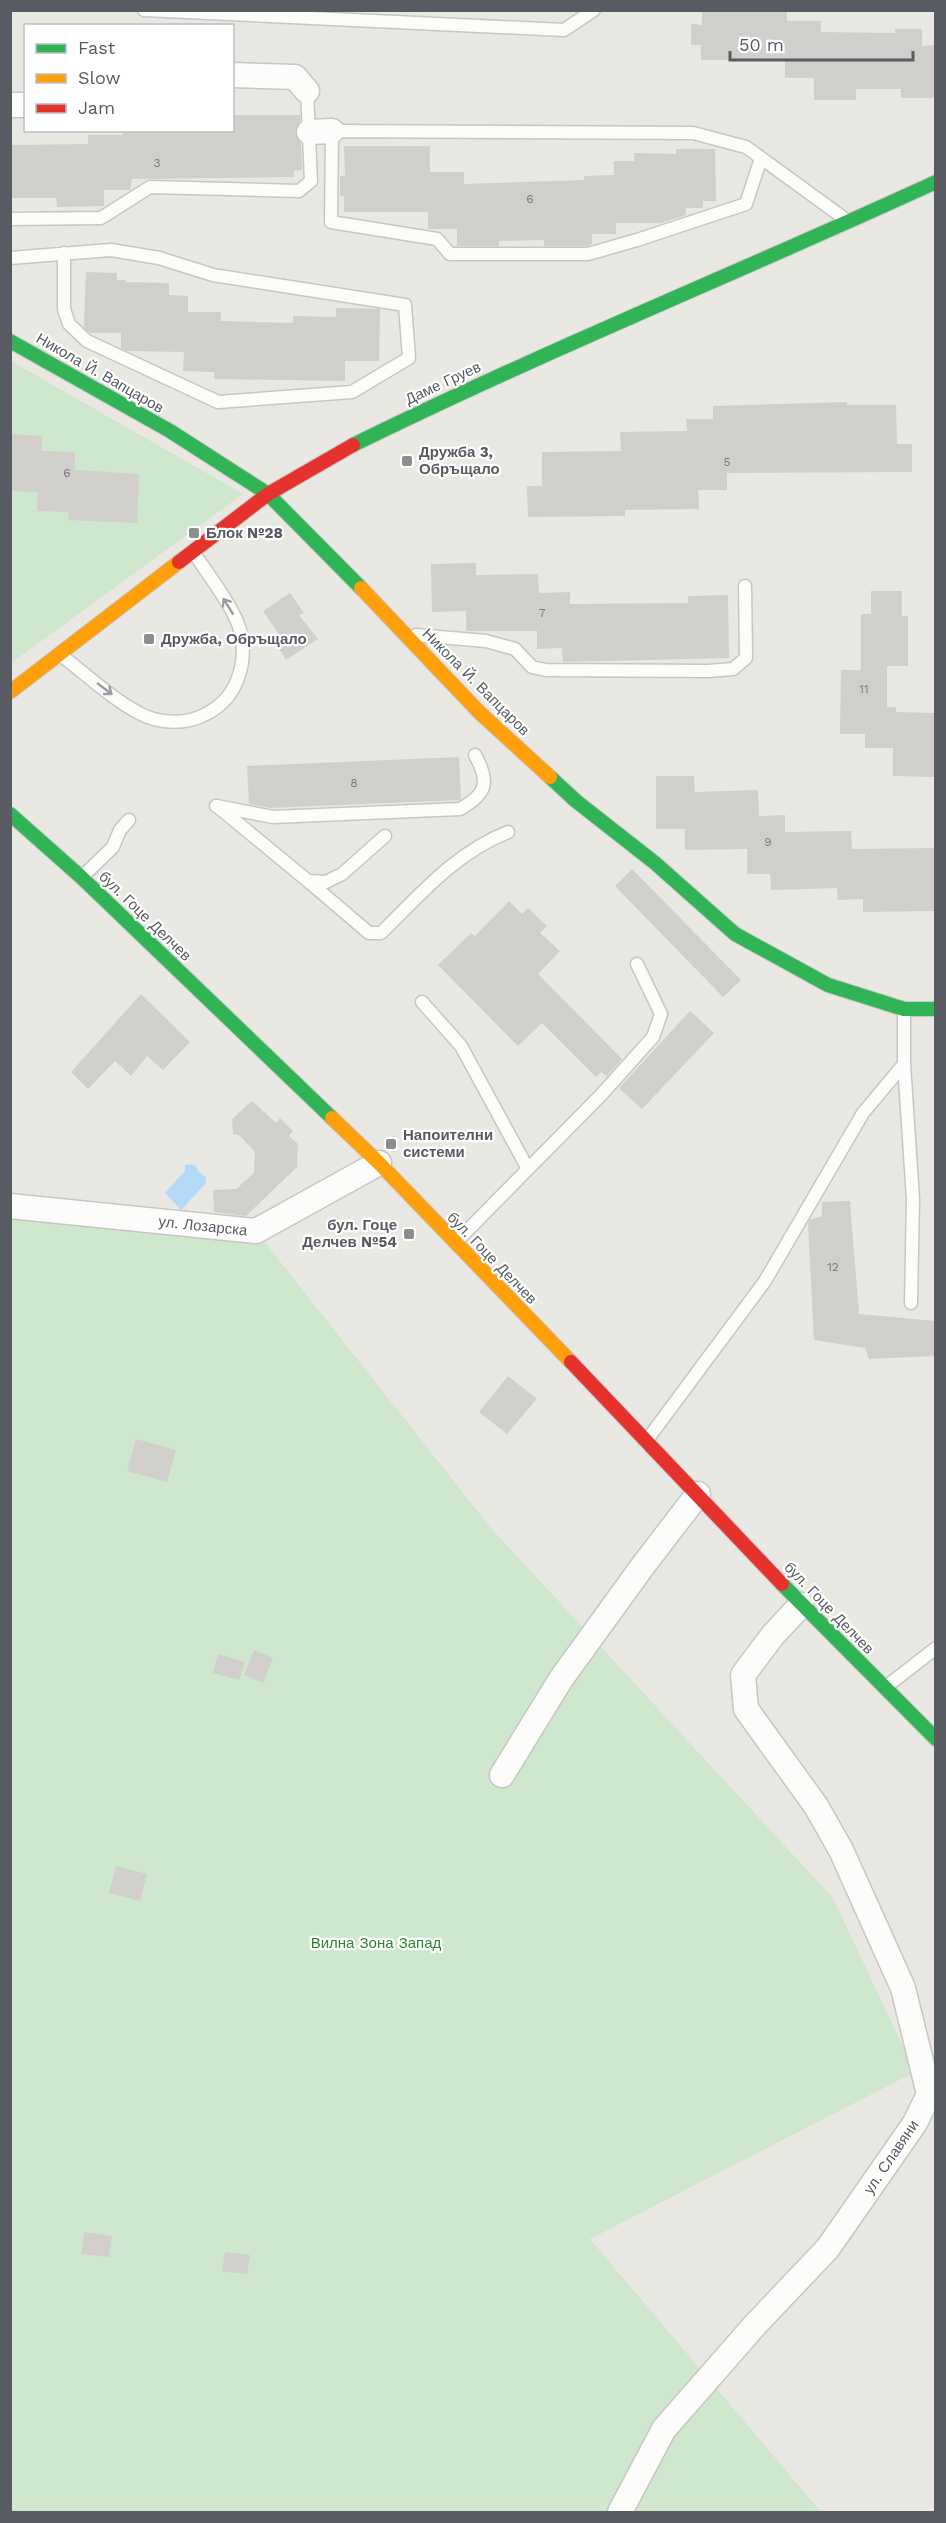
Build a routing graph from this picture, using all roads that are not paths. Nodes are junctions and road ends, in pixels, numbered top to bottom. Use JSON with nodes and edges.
{"nodes":[{"id":1,"x":144,"y":10,"type":"edge"},
{"id":2,"x":594,"y":10,"type":"edge"},
{"id":3,"x":234,"y":75,"type":"edge"},
{"id":4,"x":307,"y":91,"type":"joint"},
{"id":5,"x":320,"y":131,"type":"junction"},
{"id":6,"x":761,"y":158,"type":"junction"},
{"id":7,"x":936,"y":182,"type":"edge"},
{"id":8,"x":10,"y":219,"type":"edge"},
{"id":9,"x":849,"y":222,"type":"junction"},
{"id":10,"x":64,"y":252,"type":"junction"},
{"id":11,"x":10,"y":258,"type":"edge"},
{"id":12,"x":10,"y":341,"type":"edge"},
{"id":13,"x":268,"y":494,"type":"junction"},
{"id":14,"x":193,"y":551,"type":"junction"},
{"id":15,"x":746,"y":586,"type":"dead end"},
{"id":16,"x":406,"y":634,"type":"junction"},
{"id":17,"x":58,"y":654,"type":"junction"},
{"id":18,"x":10,"y":692,"type":"edge"},
{"id":19,"x":475,"y":755,"type":"dead end"},
{"id":20,"x":10,"y":814,"type":"edge"},
{"id":21,"x":129,"y":820,"type":"dead end"},
{"id":22,"x":507,"y":832,"type":"dead end"},
{"id":23,"x":385,"y":836,"type":"dead end"},
{"id":24,"x":81,"y":877,"type":"junction"},
{"id":25,"x":308,"y":881,"type":"junction"},
{"id":26,"x":637,"y":964,"type":"dead end"},
{"id":27,"x":422,"y":1002,"type":"dead end"},
{"id":28,"x":904,"y":1009,"type":"junction"},
{"id":29,"x":936,"y":1009,"type":"edge"},
{"id":30,"x":904,"y":1064,"type":"junction"},
{"id":31,"x":379,"y":1163,"type":"junction"},
{"id":32,"x":528,"y":1169,"type":"junction"},
{"id":33,"x":10,"y":1206,"type":"edge"},
{"id":34,"x":455,"y":1243,"type":"junction"},
{"id":35,"x":911,"y":1303,"type":"dead end"},
{"id":36,"x":645,"y":1442,"type":"junction"},
{"id":37,"x":698,"y":1494,"type":"junction"},
{"id":38,"x":801,"y":1605,"type":"junction"},
{"id":39,"x":936,"y":1648,"type":"edge"},
{"id":40,"x":883,"y":1689,"type":"junction"},
{"id":41,"x":936,"y":1739,"type":"edge"},
{"id":42,"x":502,"y":1775,"type":"dead end"},
{"id":43,"x":932,"y":2099,"type":"edge"},
{"id":44,"x":620,"y":2512,"type":"edge"}],
"edges":[{"from":1,"to":2,"type":"lane"},
{"from":3,"to":4,"type":"street"},
{"from":4,"to":5,"type":"lane"},
{"from":5,"to":6,"type":"lane"},
{"from":5,"to":6,"type":"lane"},
{"from":5,"to":8,"type":"lane"},
{"from":6,"to":9,"type":"lane"},
{"from":7,"to":9,"type":"main road","name":"Даме Груев"},
{"from":9,"to":13,"type":"main road","name":"Даме Груев"},
{"from":10,"to":10,"type":"lane"},
{"from":10,"to":11,"type":"lane"},
{"from":12,"to":13,"type":"main road","name":"Никола Й. Вапцаров"},
{"from":13,"to":14,"type":"main road","name":"Даме Груев"},
{"from":13,"to":16,"type":"main road","name":"Никола Й. Вапцаров"},
{"from":14,"to":17,"type":"main road","name":"Даме Груев"},
{"from":17,"to":14,"type":"lane","one_way":true},
{"from":15,"to":16,"type":"lane"},
{"from":16,"to":28,"type":"main road","name":"Никола Й. Вапцаров"},
{"from":17,"to":18,"type":"main road","name":"Даме Груев"},
{"from":19,"to":25,"type":"lane"},
{"from":20,"to":24,"type":"main road","name":"бул. Гоце Делчев"},
{"from":21,"to":24,"type":"lane"},
{"from":22,"to":25,"type":"lane"},
{"from":23,"to":25,"type":"lane"},
{"from":24,"to":31,"type":"main road","name":"бул. Гоце Делчев"},
{"from":26,"to":32,"type":"lane"},
{"from":27,"to":32,"type":"lane"},
{"from":28,"to":29,"type":"main road","name":"Никола Й. Вапцаров"},
{"from":28,"to":30,"type":"lane"},
{"from":30,"to":35,"type":"lane"},
{"from":30,"to":36,"type":"lane"},
{"from":31,"to":33,"type":"street","name":"ул. Лозарска"},
{"from":31,"to":34,"type":"main road","name":"бул. Гоце Делчев"},
{"from":32,"to":34,"type":"lane"},
{"from":34,"to":36,"type":"main road","name":"бул. Гоце Делчев"},
{"from":36,"to":37,"type":"main road","name":"бул. Гоце Делчев"},
{"from":37,"to":38,"type":"main road","name":"бул. Гоце Делчев"},
{"from":37,"to":42,"type":"street"},
{"from":38,"to":40,"type":"main road","name":"бул. Гоце Делчев"},
{"from":38,"to":43,"type":"street","name":"ул. Славяни"},
{"from":39,"to":40,"type":"lane"},
{"from":40,"to":41,"type":"main road","name":"бул. Гоце Делчев"},
{"from":43,"to":44,"type":"street","name":"ул. Славяни"}]}
